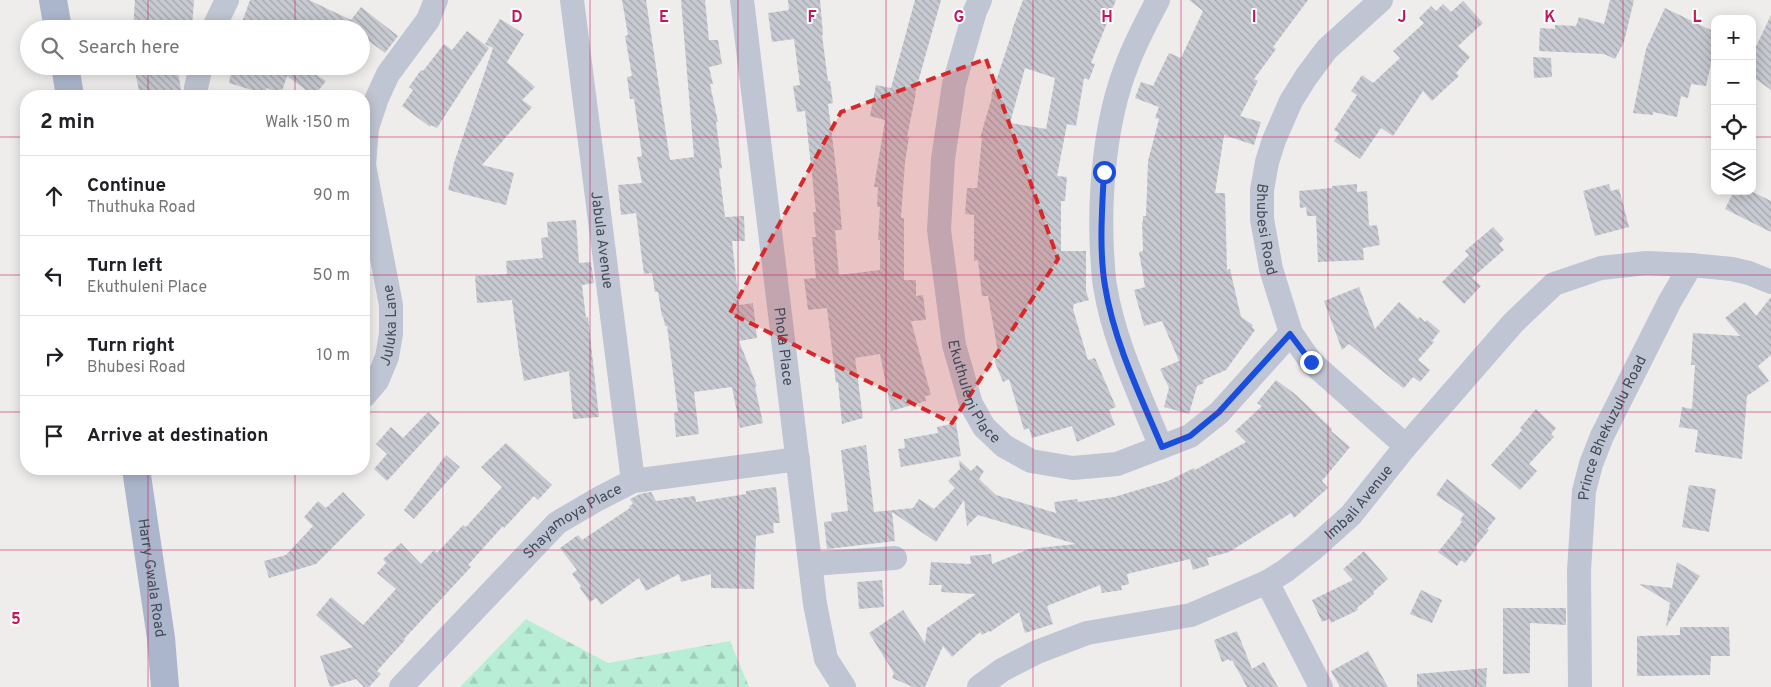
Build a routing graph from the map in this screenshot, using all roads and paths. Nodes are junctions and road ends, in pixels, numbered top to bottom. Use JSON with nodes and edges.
{"nodes":[{"id":1,"x":53,"y":0,"type":"edge"},
{"id":2,"x":227,"y":0,"type":"edge"},
{"id":3,"x":436,"y":0,"type":"edge"},
{"id":4,"x":572,"y":0,"type":"edge"},
{"id":5,"x":742,"y":0,"type":"edge"},
{"id":6,"x":980,"y":0,"type":"edge"},
{"id":7,"x":1158,"y":0,"type":"edge"},
{"id":8,"x":1381,"y":0,"type":"edge"},
{"id":9,"x":56,"y":20,"type":"edge"},
{"id":10,"x":217,"y":20,"type":"edge"},
{"id":11,"x":66,"y":75,"type":"edge"},
{"id":12,"x":200,"y":75,"type":"edge"},
{"id":13,"x":69,"y":90,"type":"edge"},
{"id":14,"x":196,"y":90,"type":"edge"},
{"id":15,"x":370,"y":119,"type":"edge"},
{"id":16,"x":370,"y":196,"type":"edge"},
{"id":17,"x":1691,"y":265,"type":"junction"},
{"id":18,"x":1771,"y":282,"type":"edge"},
{"id":19,"x":1290,"y":334,"type":"junction"},
{"id":20,"x":370,"y":389,"type":"edge"},
{"id":21,"x":1406,"y":446,"type":"junction"},
{"id":22,"x":1162,"y":447,"type":"junction"},
{"id":23,"x":798,"y":459,"type":"junction"},
{"id":24,"x":137,"y":475,"type":"edge"},
{"id":25,"x":633,"y":481,"type":"junction"},
{"id":26,"x":895,"y":558,"type":"dead end"},
{"id":27,"x":811,"y":564,"type":"junction"},
{"id":28,"x":1267,"y":582,"type":"junction"},
{"id":29,"x":165,"y":687,"type":"edge"},
{"id":30,"x":401,"y":687,"type":"edge"},
{"id":31,"x":844,"y":687,"type":"edge"},
{"id":32,"x":979,"y":687,"type":"edge"},
{"id":33,"x":1320,"y":687,"type":"edge"},
{"id":34,"x":1580,"y":687,"type":"edge"}],
"edges":[{"from":1,"to":9,"type":"main road"},
{"from":2,"to":10,"type":"street"},
{"from":3,"to":15,"type":"street","name":"Juluka Lane"},
{"from":4,"to":25,"type":"street","name":"Jabula Avenue"},
{"from":5,"to":23,"type":"street","name":"Phola Place"},
{"from":6,"to":22,"type":"street","name":"Ekuthuleni Place"},
{"from":7,"to":22,"type":"street"},
{"from":8,"to":19,"type":"street","name":"Bhubesi Road"},
{"from":11,"to":13,"type":"main road"},
{"from":12,"to":14,"type":"street"},
{"from":16,"to":20,"type":"street","name":"Juluka Lane"},
{"from":17,"to":18,"type":"street"},
{"from":17,"to":21,"type":"street","name":"Imbali Avenue"},
{"from":17,"to":34,"type":"street","name":"Prince Bhekuzulu Road"},
{"from":19,"to":21,"type":"street","name":"Bhubesi Road"},
{"from":19,"to":22,"type":"street","name":"Ekuthuleni Place"},
{"from":21,"to":28,"type":"street","name":"Imbali Avenue"},
{"from":23,"to":25,"type":"street","name":"Shayamoya Place"},
{"from":23,"to":27,"type":"street","name":"Phola Place"},
{"from":24,"to":29,"type":"main road","name":"Harry Gwala Road"},
{"from":25,"to":30,"type":"street","name":"Shayamoya Place"},
{"from":26,"to":27,"type":"street"},
{"from":27,"to":31,"type":"street","name":"Phola Place"},
{"from":28,"to":32,"type":"street","name":"Imbali Avenue"},
{"from":28,"to":33,"type":"street"}]}
